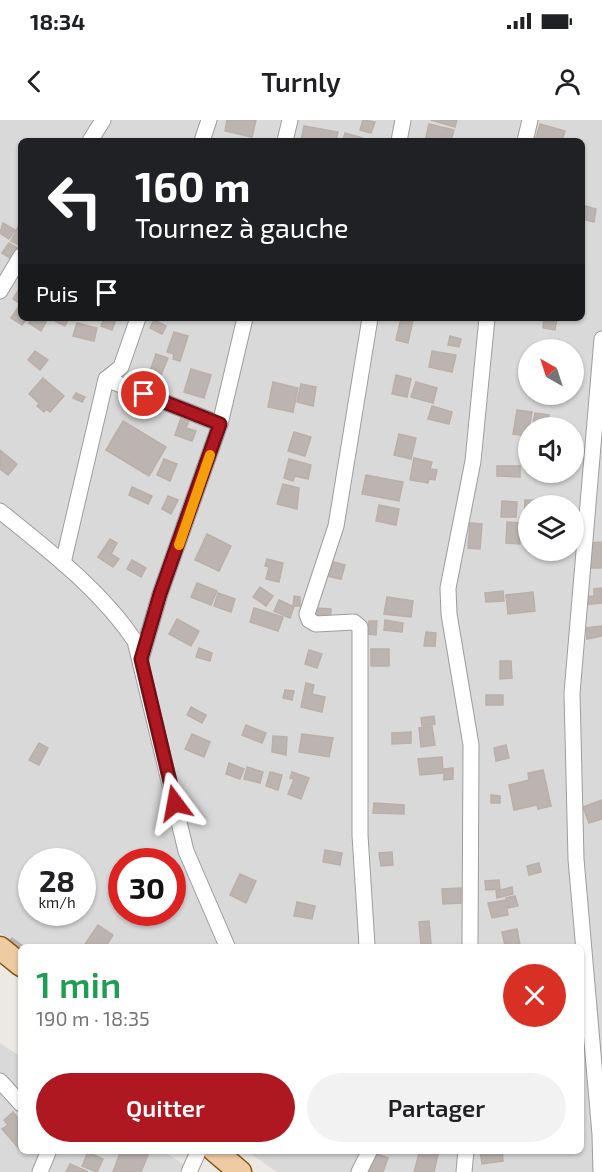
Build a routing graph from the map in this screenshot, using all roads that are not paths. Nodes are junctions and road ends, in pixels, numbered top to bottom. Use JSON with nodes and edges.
{"nodes":[{"id":1,"x":103,"y":120,"type":"edge"},
{"id":2,"x":209,"y":120,"type":"edge"},
{"id":3,"x":290,"y":120,"type":"edge"},
{"id":4,"x":403,"y":120,"type":"edge"},
{"id":5,"x":530,"y":120,"type":"edge"},
{"id":6,"x":92,"y":138,"type":"edge"},
{"id":7,"x":203,"y":138,"type":"edge"},
{"id":8,"x":286,"y":138,"type":"edge"},
{"id":9,"x":400,"y":138,"type":"edge"},
{"id":10,"x":526,"y":138,"type":"edge"},
{"id":11,"x":18,"y":261,"type":"edge"},
{"id":12,"x":0,"y":291,"type":"edge"},
{"id":13,"x":137,"y":321,"type":"edge"},
{"id":14,"x":243,"y":321,"type":"edge"},
{"id":15,"x":370,"y":321,"type":"edge"},
{"id":16,"x":487,"y":321,"type":"edge"},
{"id":17,"x":602,"y":339,"type":"edge"},
{"id":18,"x":106,"y":379,"type":"junction"},
{"id":19,"x":600,"y":401,"type":"edge"},
{"id":20,"x":220,"y":424,"type":"junction"},
{"id":21,"x":0,"y":511,"type":"edge"},
{"id":22,"x":63,"y":563,"type":"junction"},
{"id":23,"x":141,"y":659,"type":"junction"},
{"id":24,"x":226,"y":944,"type":"edge"},
{"id":25,"x":367,"y":944,"type":"edge"},
{"id":26,"x":470,"y":944,"type":"edge"},
{"id":27,"x":583,"y":944,"type":"edge"},
{"id":28,"x":0,"y":948,"type":"edge"},
{"id":29,"x":584,"y":951,"type":"edge"},
{"id":30,"x":18,"y":963,"type":"edge"},
{"id":31,"x":0,"y":1081,"type":"edge"},
{"id":32,"x":18,"y":1101,"type":"edge"},
{"id":33,"x":47,"y":1154,"type":"edge"},
{"id":34,"x":197,"y":1154,"type":"edge"},
{"id":35,"x":219,"y":1154,"type":"edge"},
{"id":36,"x":368,"y":1154,"type":"edge"},
{"id":37,"x":466,"y":1154,"type":"edge"},
{"id":38,"x":40,"y":1172,"type":"edge"},
{"id":39,"x":189,"y":1172,"type":"edge"},
{"id":40,"x":240,"y":1172,"type":"edge"},
{"id":41,"x":359,"y":1172,"type":"edge"},
{"id":42,"x":464,"y":1172,"type":"edge"},
{"id":43,"x":601,"y":1172,"type":"edge"}],
"edges":[{"from":1,"to":6,"type":"street"},
{"from":2,"to":7,"type":"street"},
{"from":3,"to":8,"type":"street"},
{"from":4,"to":9,"type":"street"},
{"from":5,"to":10,"type":"street"},
{"from":11,"to":12,"type":"street"},
{"from":13,"to":18,"type":"street"},
{"from":14,"to":20,"type":"street"},
{"from":15,"to":25,"type":"street"},
{"from":16,"to":26,"type":"street"},
{"from":17,"to":19,"type":"street"},
{"from":18,"to":20,"type":"street"},
{"from":18,"to":22,"type":"street"},
{"from":19,"to":27,"type":"street"},
{"from":20,"to":23,"type":"street"},
{"from":21,"to":22,"type":"street"},
{"from":22,"to":23,"type":"street"},
{"from":23,"to":24,"type":"street"},
{"from":28,"to":30,"type":"main road"},
{"from":29,"to":43,"type":"street"},
{"from":31,"to":32,"type":"street"},
{"from":33,"to":38,"type":"street"},
{"from":34,"to":39,"type":"street"},
{"from":35,"to":40,"type":"main road"},
{"from":36,"to":41,"type":"street"},
{"from":37,"to":42,"type":"street"}]}
